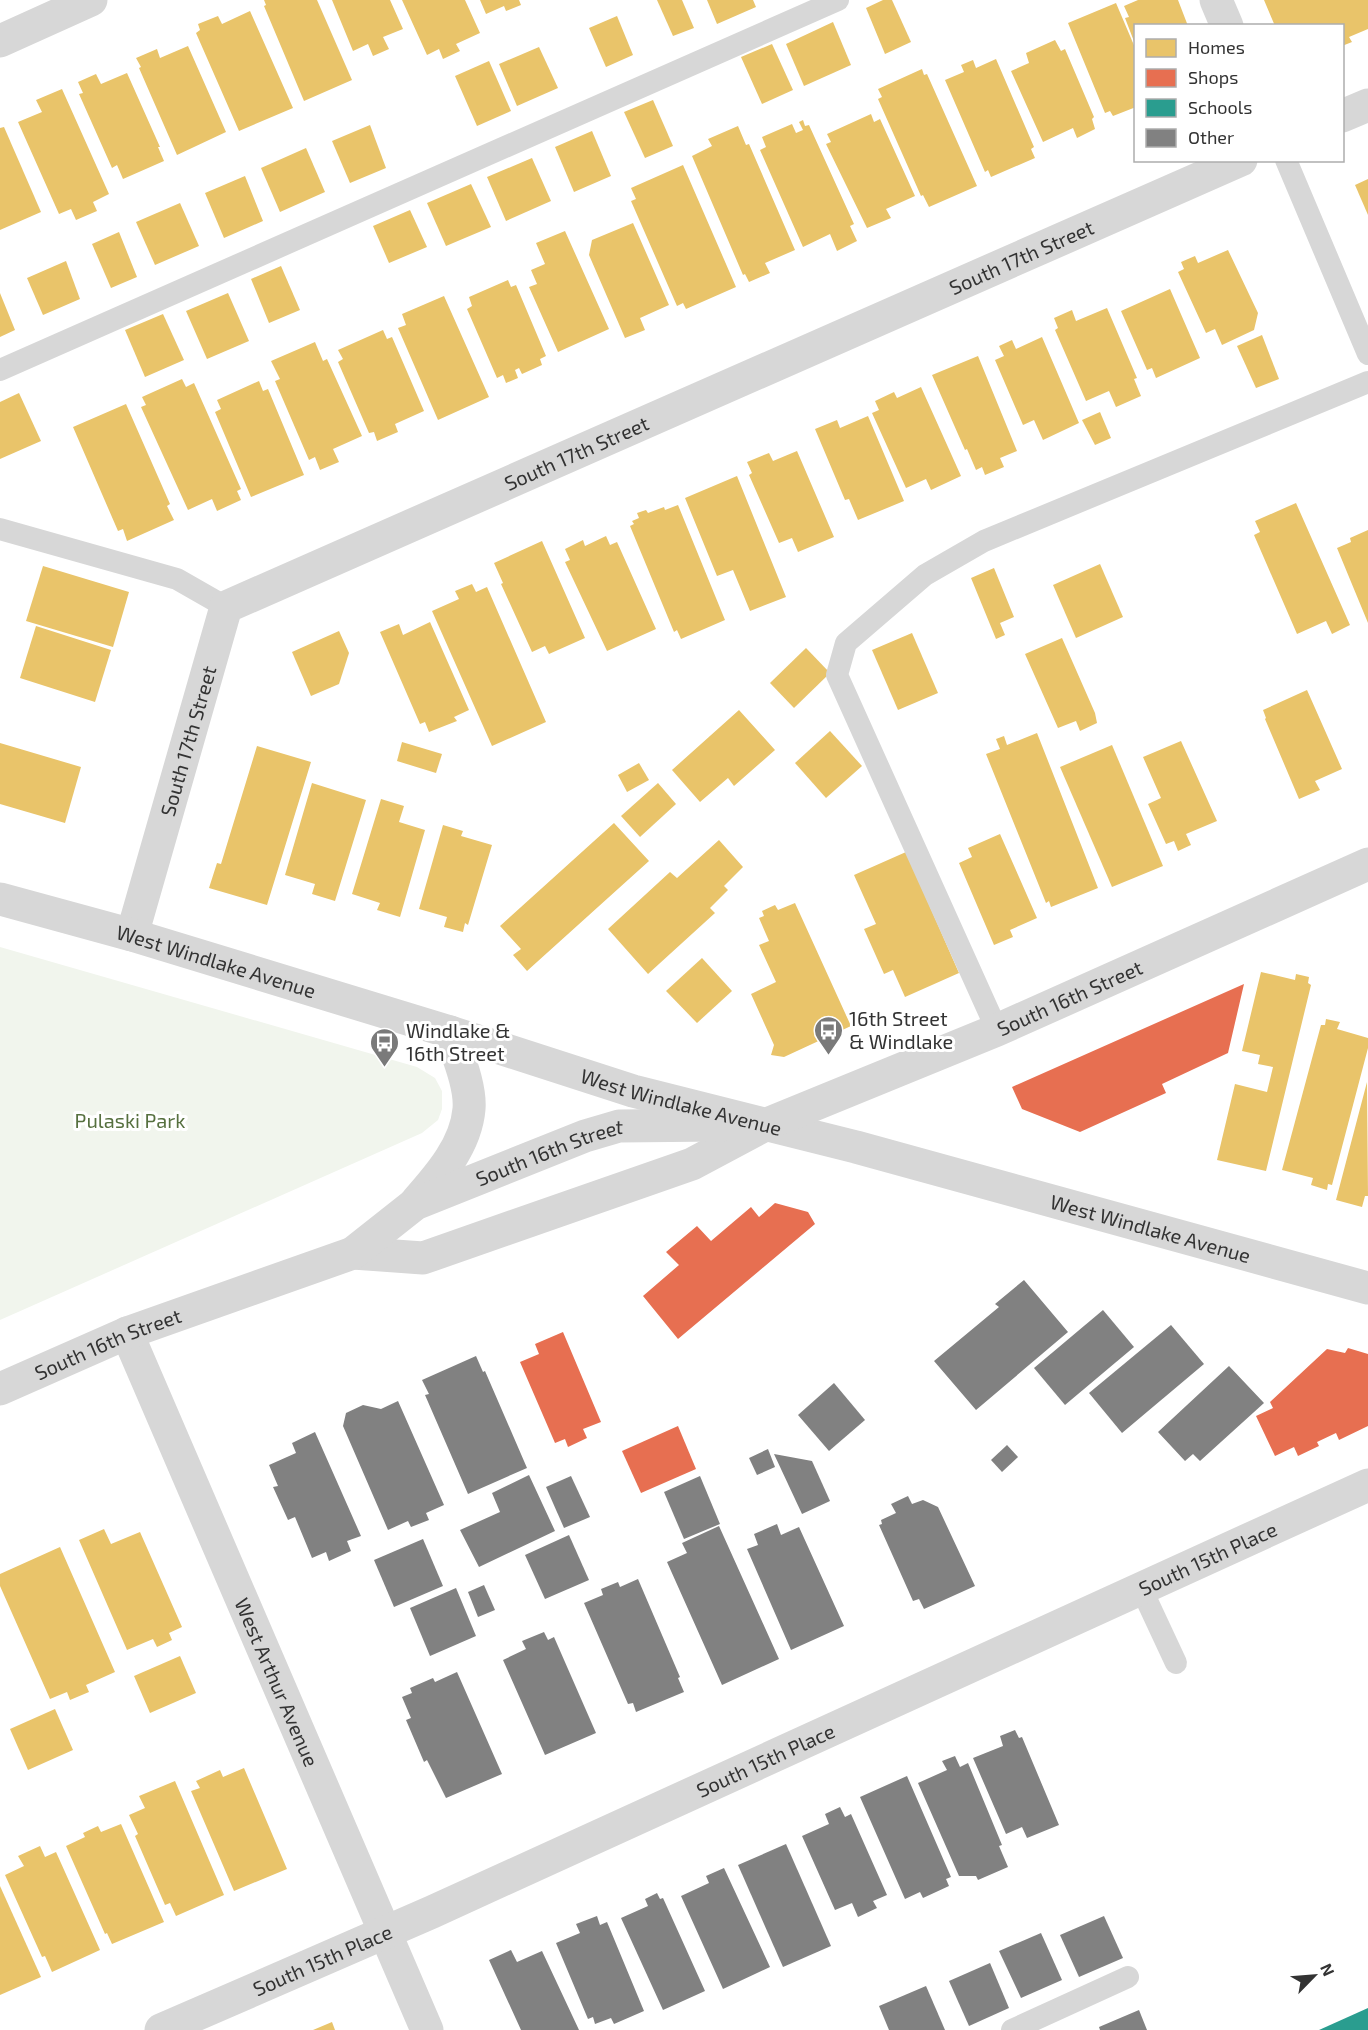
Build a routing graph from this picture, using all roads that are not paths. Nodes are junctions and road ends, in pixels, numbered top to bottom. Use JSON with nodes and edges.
{"nodes":[{"id":1,"x":91,"y":0,"type":"edge"},
{"id":2,"x":838,"y":0,"type":"edge"},
{"id":3,"x":1216,"y":0,"type":"edge"},
{"id":4,"x":1226,"y":24,"type":"edge"},
{"id":5,"x":0,"y":40,"type":"edge"},
{"id":6,"x":1368,"y":105,"type":"edge"},
{"id":7,"x":1344,"y":115,"type":"edge"},
{"id":8,"x":1236,"y":162,"type":"edge"},
{"id":9,"x":1287,"y":162,"type":"edge"},
{"id":10,"x":1368,"y":354,"type":"edge"},
{"id":11,"x":0,"y":370,"type":"edge"},
{"id":12,"x":1368,"y":382,"type":"edge"},
{"id":13,"x":0,"y":529,"type":"edge"},
{"id":14,"x":226,"y":607,"type":"junction"},
{"id":15,"x":1367,"y":868,"type":"edge"},
{"id":16,"x":0,"y":899,"type":"edge"},
{"id":17,"x":132,"y":935,"type":"junction"},
{"id":18,"x":998,"y":1030,"type":"junction"},
{"id":19,"x":450,"y":1032,"type":"junction"},
{"id":20,"x":767,"y":1124,"type":"junction"},
{"id":21,"x":415,"y":1204,"type":"junction"},
{"id":22,"x":353,"y":1253,"type":"junction"},
{"id":23,"x":1368,"y":1288,"type":"edge"},
{"id":24,"x":127,"y":1333,"type":"junction"},
{"id":25,"x":0,"y":1389,"type":"edge"},
{"id":26,"x":1368,"y":1485,"type":"edge"},
{"id":27,"x":1141,"y":1588,"type":"junction"},
{"id":28,"x":1176,"y":1663,"type":"dead end"},
{"id":29,"x":384,"y":1934,"type":"junction"},
{"id":30,"x":1128,"y":1977,"type":"dead end"},
{"id":31,"x":160,"y":2030,"type":"edge"},
{"id":32,"x":427,"y":2030,"type":"edge"},
{"id":33,"x":1012,"y":2030,"type":"edge"}],
"edges":[{"from":1,"to":5,"type":"street"},
{"from":2,"to":11,"type":"lane"},
{"from":3,"to":4,"type":"street"},
{"from":6,"to":7,"type":"street"},
{"from":8,"to":14,"type":"street","name":"South 17th Street"},
{"from":9,"to":10,"type":"lane"},
{"from":12,"to":18,"type":"lane"},
{"from":13,"to":14,"type":"lane"},
{"from":14,"to":17,"type":"street","name":"South 17th Street"},
{"from":15,"to":18,"type":"street","name":"South 16th Street"},
{"from":16,"to":17,"type":"street","name":"West Windlake Avenue"},
{"from":17,"to":19,"type":"street","name":"West Windlake Avenue"},
{"from":18,"to":20,"type":"street","name":"South 16th Street"},
{"from":19,"to":20,"type":"street","name":"West Windlake Avenue"},
{"from":19,"to":21,"type":"street"},
{"from":20,"to":21,"type":"street","name":"South 16th Street"},
{"from":20,"to":22,"type":"street","name":"South 16th Street"},
{"from":20,"to":23,"type":"street","name":"West Windlake Avenue"},
{"from":21,"to":22,"type":"street","name":"South 16th Street"},
{"from":22,"to":24,"type":"street","name":"South 16th Street"},
{"from":24,"to":25,"type":"street","name":"South 16th Street"},
{"from":24,"to":29,"type":"street","name":"West Arthur Avenue"},
{"from":26,"to":27,"type":"street","name":"South 15th Place"},
{"from":27,"to":28,"type":"lane"},
{"from":27,"to":29,"type":"street","name":"South 15th Place"},
{"from":29,"to":31,"type":"street","name":"South 15th Place"},
{"from":29,"to":32,"type":"street","name":"West Arthur Avenue"},
{"from":30,"to":33,"type":"lane"}]}
